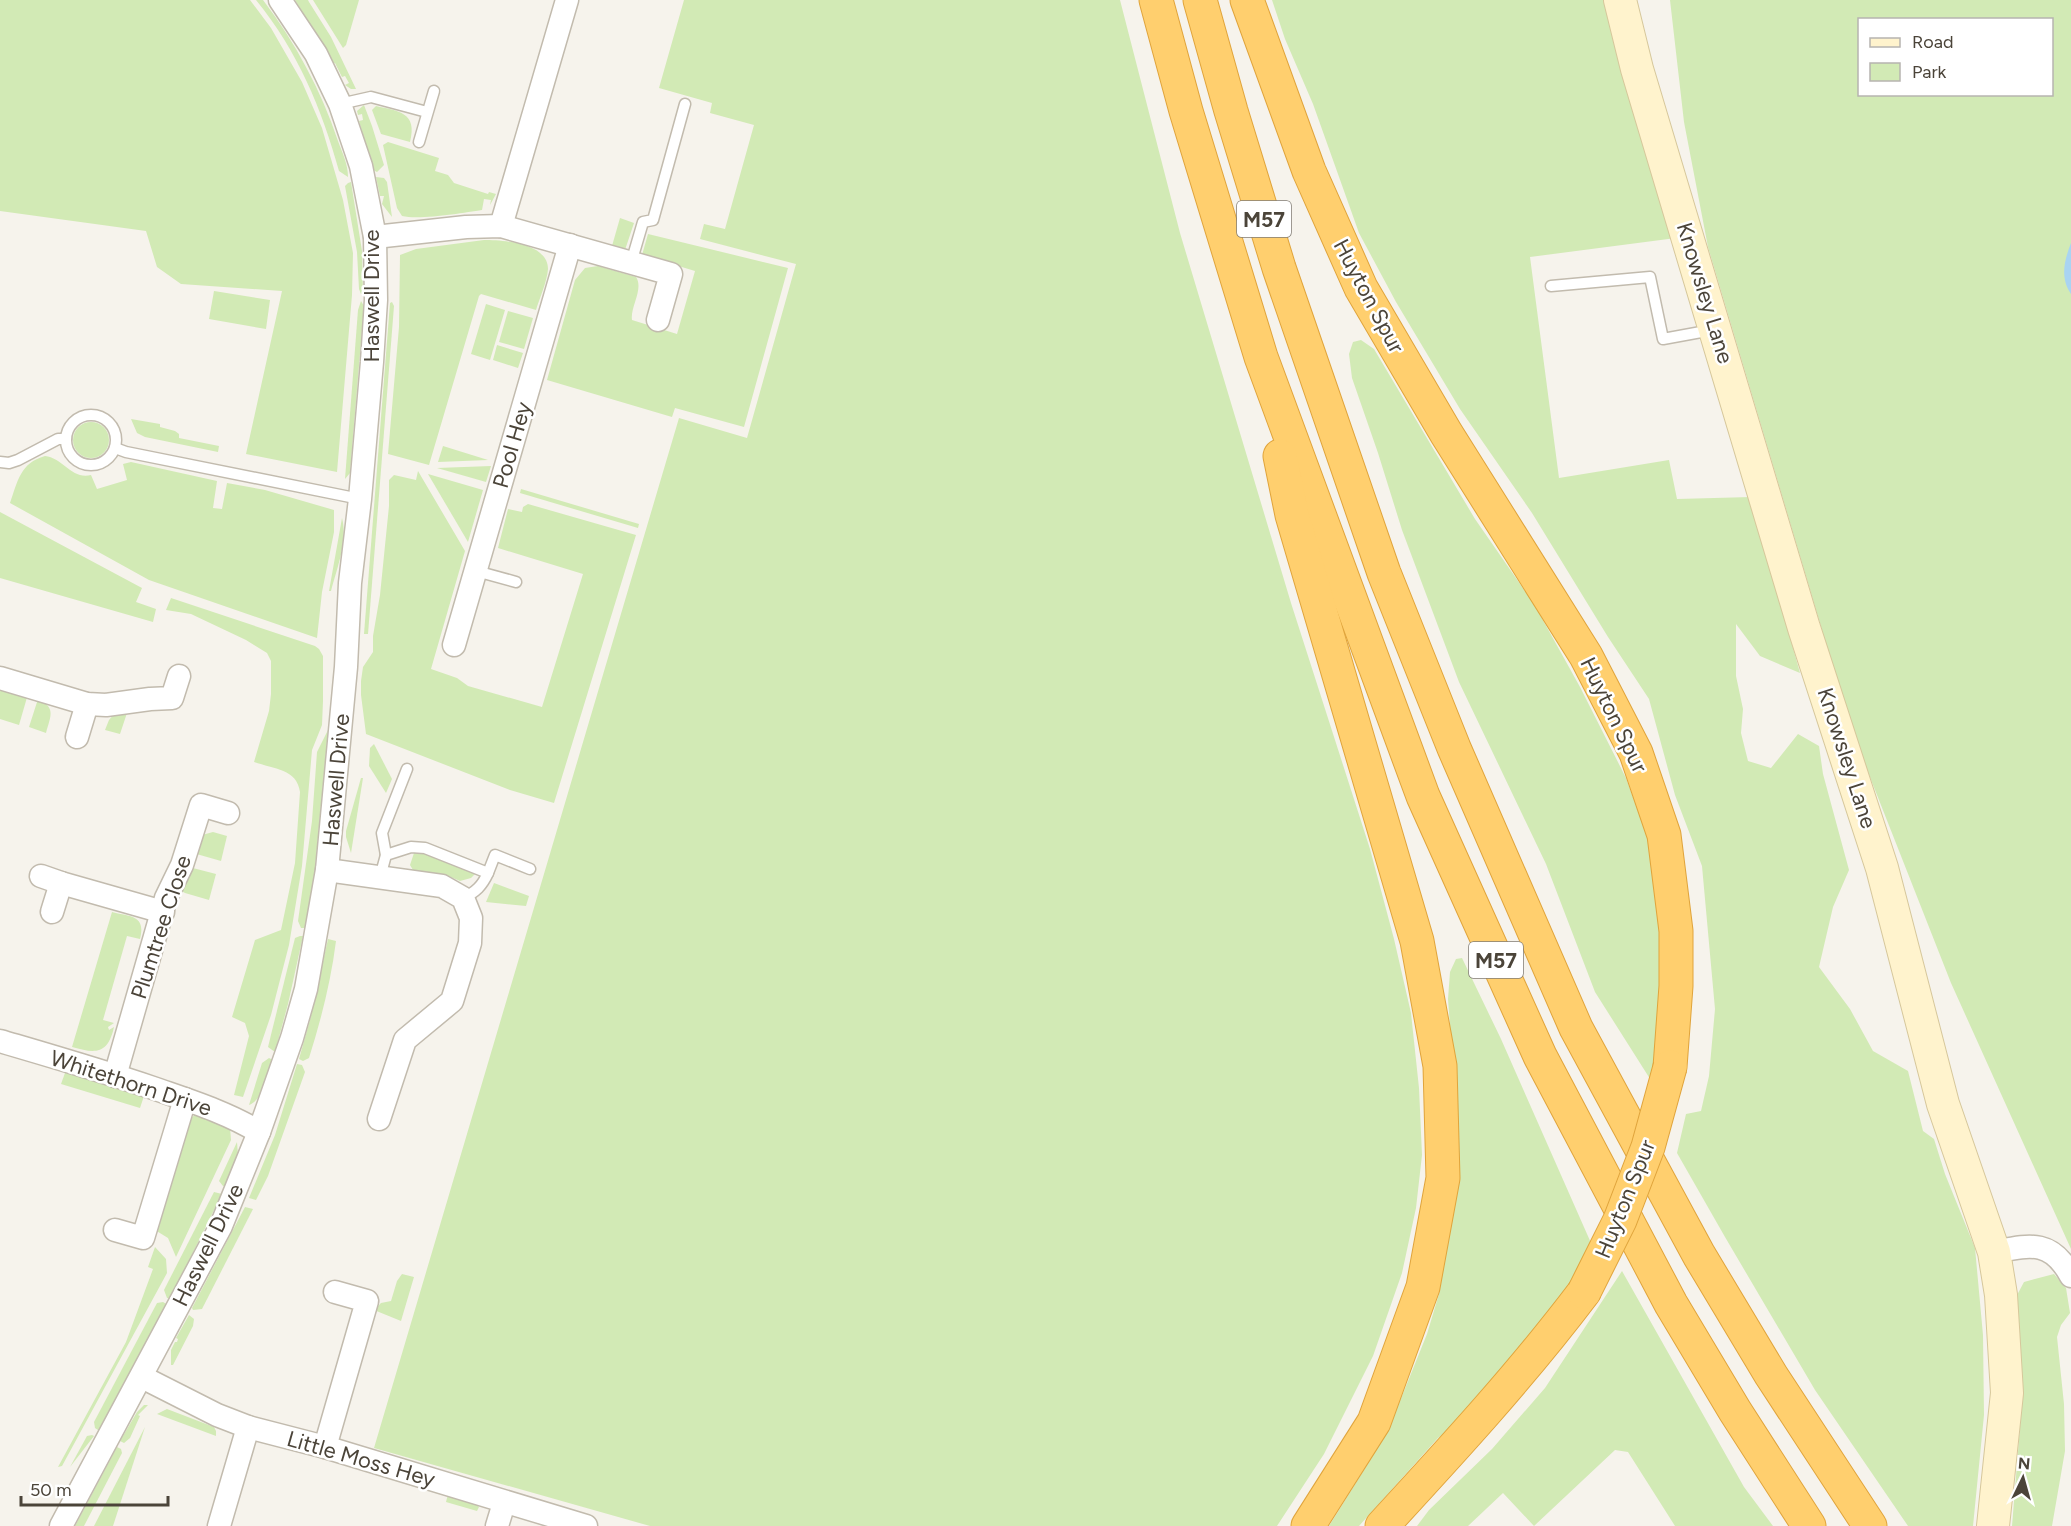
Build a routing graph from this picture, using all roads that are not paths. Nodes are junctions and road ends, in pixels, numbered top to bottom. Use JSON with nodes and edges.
{"nodes":[{"id":1,"x":280,"y":0,"type":"edge"},
{"id":2,"x":567,"y":0,"type":"edge"},
{"id":3,"x":1156,"y":0,"type":"edge"},
{"id":4,"x":1200,"y":0,"type":"edge"},
{"id":5,"x":1247,"y":0,"type":"edge"},
{"id":6,"x":1620,"y":0,"type":"edge"},
{"id":7,"x":434,"y":91,"type":"dead end"},
{"id":8,"x":340,"y":104,"type":"junction"},
{"id":9,"x":685,"y":104,"type":"dead end"},
{"id":10,"x":427,"y":112,"type":"junction"},
{"id":11,"x":419,"y":142,"type":"dead end"},
{"id":12,"x":501,"y":226,"type":"junction"},
{"id":13,"x":375,"y":237,"type":"junction"},
{"id":14,"x":570,"y":245,"type":"junction"},
{"id":15,"x":631,"y":262,"type":"junction"},
{"id":16,"x":1551,"y":286,"type":"dead end"},
{"id":17,"x":658,"y":320,"type":"dead end"},
{"id":18,"x":1716,"y":329,"type":"junction"},
{"id":19,"x":1261,"y":357,"type":"junction"},
{"id":20,"x":66,"y":439,"type":"junction"},
{"id":21,"x":115,"y":448,"type":"junction"},
{"id":22,"x":0,"y":462,"type":"edge"},
{"id":23,"x":360,"y":499,"type":"junction"},
{"id":24,"x":476,"y":571,"type":"junction"},
{"id":25,"x":516,"y":582,"type":"dead end"},
{"id":26,"x":454,"y":645,"type":"dead end"},
{"id":27,"x":179,"y":676,"type":"dead end"},
{"id":28,"x":0,"y":678,"type":"edge"},
{"id":29,"x":87,"y":704,"type":"junction"},
{"id":30,"x":77,"y":737,"type":"dead end"},
{"id":31,"x":407,"y":769,"type":"dead end"},
{"id":32,"x":228,"y":813,"type":"dead end"},
{"id":33,"x":386,"y":855,"type":"junction"},
{"id":34,"x":530,"y":869,"type":"dead end"},
{"id":35,"x":327,"y":870,"type":"junction"},
{"id":36,"x":488,"y":873,"type":"junction"},
{"id":37,"x":380,"y":877,"type":"junction"},
{"id":38,"x":463,"y":898,"type":"junction"},
{"id":39,"x":52,"y":912,"type":"dead end"},
{"id":40,"x":163,"y":912,"type":"junction"},
{"id":41,"x":0,"y":1041,"type":"edge"},
{"id":42,"x":115,"y":1076,"type":"junction"},
{"id":43,"x":185,"y":1099,"type":"junction"},
{"id":44,"x":379,"y":1119,"type":"dead end"},
{"id":45,"x":259,"y":1132,"type":"junction"},
{"id":46,"x":115,"y":1230,"type":"dead end"},
{"id":47,"x":1994,"y":1252,"type":"junction"},
{"id":48,"x":2071,"y":1276,"type":"edge"},
{"id":49,"x":335,"y":1292,"type":"dead end"},
{"id":50,"x":142,"y":1377,"type":"junction"},
{"id":51,"x":248,"y":1427,"type":"junction"},
{"id":52,"x":325,"y":1447,"type":"junction"},
{"id":53,"x":504,"y":1503,"type":"junction"},
{"id":54,"x":61,"y":1526,"type":"edge"},
{"id":55,"x":219,"y":1526,"type":"edge"},
{"id":56,"x":497,"y":1526,"type":"edge"},
{"id":57,"x":586,"y":1526,"type":"edge"},
{"id":58,"x":1308,"y":1526,"type":"edge"},
{"id":59,"x":1382,"y":1526,"type":"edge"},
{"id":60,"x":1809,"y":1526,"type":"edge"},
{"id":61,"x":1870,"y":1526,"type":"edge"},
{"id":62,"x":1993,"y":1526,"type":"edge"}],
"edges":[{"from":1,"to":8,"type":"street","name":"Haswell Drive"},
{"from":2,"to":12,"type":"street"},
{"from":3,"to":19,"type":"highway","number":"M57"},
{"from":4,"to":61,"type":"highway","number":"M57"},
{"from":5,"to":59,"type":"highway","name":"Huyton Spur","number":"M57","bridge":true},
{"from":6,"to":18,"type":"main road","name":"Knowsley Lane"},
{"from":7,"to":10,"type":"lane"},
{"from":8,"to":10,"type":"lane"},
{"from":8,"to":13,"type":"street","name":"Haswell Drive"},
{"from":9,"to":15,"type":"lane"},
{"from":10,"to":11,"type":"lane"},
{"from":12,"to":13,"type":"street"},
{"from":12,"to":14,"type":"street"},
{"from":13,"to":23,"type":"street","name":"Haswell Drive"},
{"from":14,"to":15,"type":"street"},
{"from":14,"to":24,"type":"street","name":"Pool Hey"},
{"from":15,"to":17,"type":"street"},
{"from":16,"to":18,"type":"lane"},
{"from":18,"to":47,"type":"main road","name":"Knowsley Lane"},
{"from":19,"to":58,"type":"highway","number":"M57"},
{"from":19,"to":60,"type":"highway","number":"M57"},
{"from":20,"to":21,"type":"lane"},
{"from":20,"to":21,"type":"lane"},
{"from":20,"to":22,"type":"lane"},
{"from":21,"to":23,"type":"lane"},
{"from":23,"to":35,"type":"street","name":"Haswell Drive"},
{"from":24,"to":25,"type":"lane"},
{"from":24,"to":26,"type":"street","name":"Pool Hey"},
{"from":27,"to":29,"type":"street"},
{"from":28,"to":29,"type":"street"},
{"from":29,"to":30,"type":"street"},
{"from":31,"to":33,"type":"lane"},
{"from":32,"to":40,"type":"street","name":"Plumtree Close"},
{"from":33,"to":36,"type":"lane"},
{"from":33,"to":37,"type":"lane"},
{"from":34,"to":36,"type":"lane"},
{"from":35,"to":37,"type":"street"},
{"from":35,"to":45,"type":"street","name":"Haswell Drive"},
{"from":36,"to":38,"type":"lane"},
{"from":37,"to":38,"type":"street"},
{"from":38,"to":44,"type":"street"},
{"from":39,"to":40,"type":"street"},
{"from":40,"to":42,"type":"street","name":"Plumtree Close"},
{"from":41,"to":42,"type":"street","name":"Whitethorn Drive"},
{"from":42,"to":43,"type":"street","name":"Whitethorn Drive"},
{"from":43,"to":45,"type":"street","name":"Whitethorn Drive"},
{"from":43,"to":46,"type":"street"},
{"from":45,"to":50,"type":"street","name":"Haswell Drive"},
{"from":47,"to":48,"type":"street"},
{"from":47,"to":62,"type":"main road","name":"Knowsley Lane"},
{"from":49,"to":52,"type":"street"},
{"from":50,"to":51,"type":"street","name":"Little Moss Hey"},
{"from":50,"to":54,"type":"street","name":"Haswell Drive"},
{"from":51,"to":52,"type":"street","name":"Little Moss Hey"},
{"from":51,"to":55,"type":"street"},
{"from":52,"to":53,"type":"street","name":"Little Moss Hey"},
{"from":53,"to":56,"type":"street"},
{"from":53,"to":57,"type":"street","name":"Little Moss Hey"}]}
